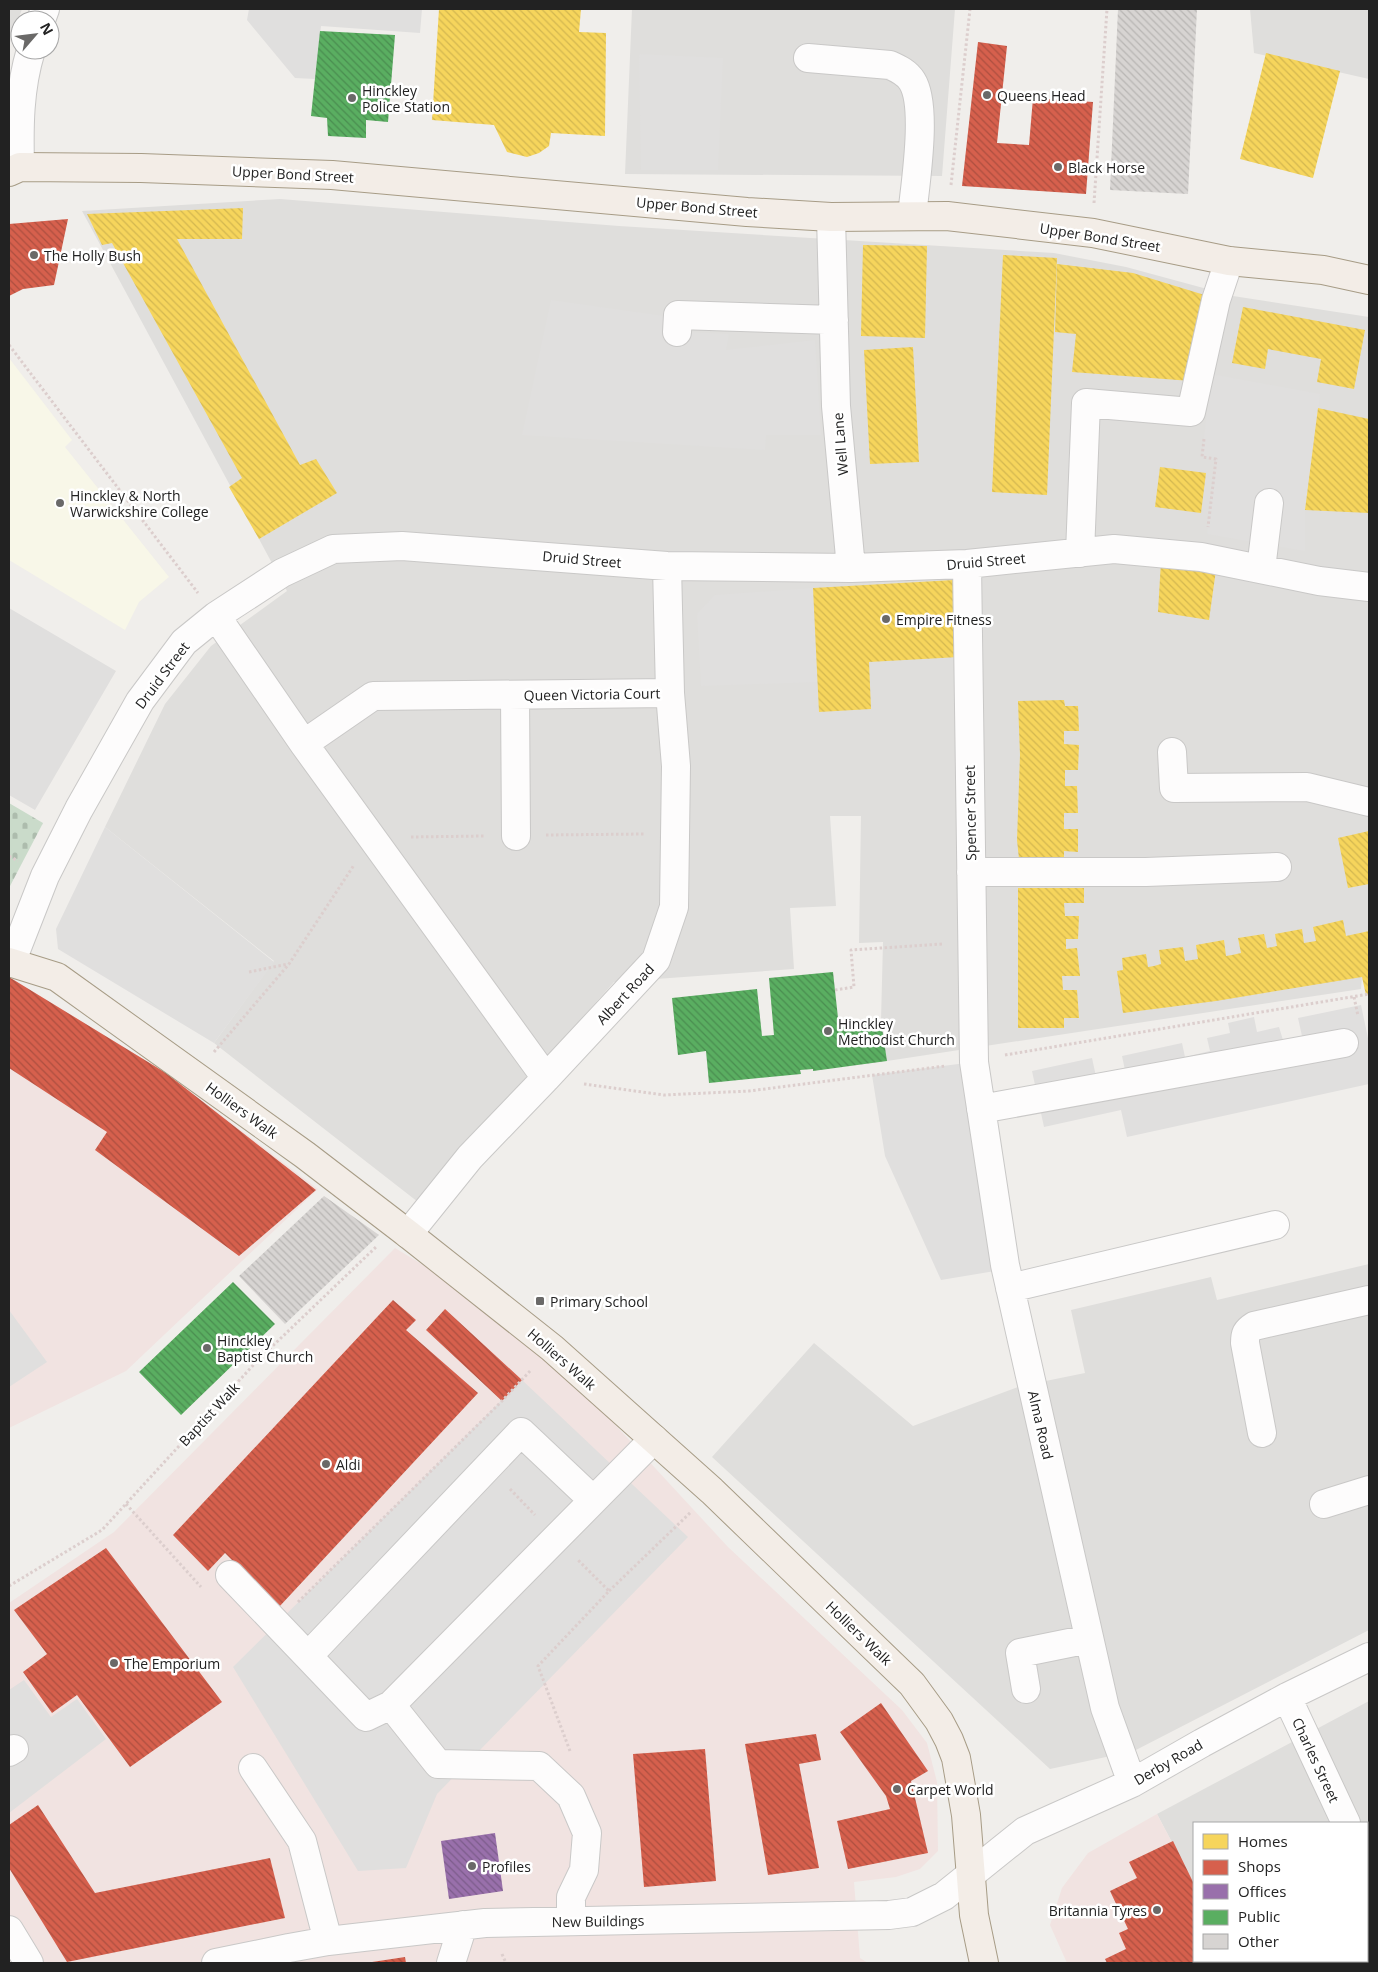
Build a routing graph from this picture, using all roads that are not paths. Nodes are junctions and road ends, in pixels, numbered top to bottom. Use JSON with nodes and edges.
{"nodes":[{"id":1,"x":808,"y":58,"type":"dead end"},
{"id":2,"x":23,"y":63,"type":"edge"},
{"id":3,"x":14,"y":170,"type":"edge"},
{"id":4,"x":912,"y":216,"type":"junction"},
{"id":5,"x":832,"y":217,"type":"junction"},
{"id":6,"x":1230,"y":261,"type":"junction"},
{"id":7,"x":1369,"y":280,"type":"edge"},
{"id":8,"x":834,"y":320,"type":"junction"},
{"id":9,"x":677,"y":332,"type":"dead end"},
{"id":10,"x":1269,"y":503,"type":"dead end"},
{"id":11,"x":1080,"y":553,"type":"junction"},
{"id":12,"x":967,"y":564,"type":"junction"},
{"id":13,"x":667,"y":566,"type":"junction"},
{"id":14,"x":851,"y":568,"type":"junction"},
{"id":15,"x":1260,"y":569,"type":"junction"},
{"id":16,"x":1369,"y":587,"type":"edge"},
{"id":17,"x":216,"y":616,"type":"junction"},
{"id":18,"x":670,"y":693,"type":"junction"},
{"id":19,"x":515,"y":695,"type":"junction"},
{"id":20,"x":315,"y":736,"type":"dead end"},
{"id":21,"x":1172,"y":752,"type":"dead end"},
{"id":22,"x":1369,"y":802,"type":"edge"},
{"id":23,"x":516,"y":836,"type":"dead end"},
{"id":24,"x":1277,"y":867,"type":"dead end"},
{"id":25,"x":971,"y":872,"type":"junction"},
{"id":26,"x":10,"y":963,"type":"edge"},
{"id":27,"x":1344,"y":1043,"type":"dead end"},
{"id":28,"x":974,"y":1062,"type":"joint"},
{"id":29,"x":546,"y":1078,"type":"junction"},
{"id":30,"x":981,"y":1109,"type":"junction"},
{"id":31,"x":1275,"y":1225,"type":"dead end"},
{"id":32,"x":403,"y":1229,"type":"junction"},
{"id":33,"x":1010,"y":1288,"type":"junction"},
{"id":34,"x":1369,"y":1300,"type":"edge"},
{"id":35,"x":1262,"y":1433,"type":"dead end"},
{"id":36,"x":654,"y":1439,"type":"junction"},
{"id":37,"x":1369,"y":1490,"type":"edge"},
{"id":38,"x":593,"y":1500,"type":"junction"},
{"id":39,"x":1324,"y":1504,"type":"dead end"},
{"id":40,"x":230,"y":1575,"type":"dead end"},
{"id":41,"x":1090,"y":1639,"type":"junction"},
{"id":42,"x":308,"y":1656,"type":"junction"},
{"id":43,"x":1369,"y":1657,"type":"edge"},
{"id":44,"x":1026,"y":1689,"type":"dead end"},
{"id":45,"x":1287,"y":1697,"type":"junction"},
{"id":46,"x":391,"y":1705,"type":"junction"},
{"id":47,"x":253,"y":1768,"type":"dead end"},
{"id":48,"x":1132,"y":1783,"type":"junction"},
{"id":49,"x":1346,"y":1822,"type":"edge"},
{"id":50,"x":972,"y":1873,"type":"junction"},
{"id":51,"x":572,"y":1921,"type":"junction"},
{"id":52,"x":463,"y":1925,"type":"junction"},
{"id":53,"x":9,"y":1930,"type":"edge"},
{"id":54,"x":328,"y":1942,"type":"junction"},
{"id":55,"x":29,"y":1963,"type":"edge"},
{"id":56,"x":216,"y":1963,"type":"edge"},
{"id":57,"x":450,"y":1963,"type":"edge"},
{"id":58,"x":984,"y":1963,"type":"edge"}],
"edges":[{"from":1,"to":4,"type":"street"},
{"from":2,"to":3,"type":"street"},
{"from":3,"to":5,"type":"main road","name":"Upper Bond Street"},
{"from":4,"to":5,"type":"main road","name":"Upper Bond Street"},
{"from":4,"to":6,"type":"main road","name":"Upper Bond Street"},
{"from":5,"to":8,"type":"street","name":"Well Lane"},
{"from":6,"to":7,"type":"main road","name":"Upper Bond Street"},
{"from":6,"to":11,"type":"street"},
{"from":8,"to":9,"type":"street"},
{"from":8,"to":14,"type":"street","name":"Well Lane"},
{"from":10,"to":15,"type":"street"},
{"from":11,"to":12,"type":"street","name":"Druid Street"},
{"from":11,"to":15,"type":"street","name":"Druid Street"},
{"from":12,"to":14,"type":"street","name":"Druid Street"},
{"from":12,"to":25,"type":"street","name":"Spencer Street"},
{"from":13,"to":14,"type":"street","name":"Druid Street"},
{"from":13,"to":17,"type":"street","name":"Druid Street"},
{"from":13,"to":18,"type":"street","name":"Albert Road"},
{"from":15,"to":16,"type":"street","name":"Druid Street"},
{"from":17,"to":26,"type":"street","name":"Druid Street"},
{"from":17,"to":29,"type":"street"},
{"from":18,"to":19,"type":"street","name":"Queen Victoria Court"},
{"from":18,"to":29,"type":"street","name":"Albert Road"},
{"from":19,"to":20,"type":"street","name":"Queen Victoria Court"},
{"from":19,"to":23,"type":"street","name":"Queen Victoria Court"},
{"from":21,"to":22,"type":"street"},
{"from":24,"to":25,"type":"street"},
{"from":25,"to":28,"type":"street","name":"Spencer Street"},
{"from":26,"to":32,"type":"main road","name":"Holliers Walk"},
{"from":27,"to":30,"type":"street"},
{"from":28,"to":30,"type":"street","name":"Alma Road"},
{"from":29,"to":32,"type":"street","name":"Albert Road"},
{"from":30,"to":33,"type":"street","name":"Alma Road"},
{"from":31,"to":33,"type":"street"},
{"from":32,"to":36,"type":"main road","name":"Holliers Walk"},
{"from":33,"to":41,"type":"street","name":"Alma Road"},
{"from":34,"to":35,"type":"street"},
{"from":36,"to":38,"type":"street"},
{"from":36,"to":50,"type":"main road","name":"Holliers Walk"},
{"from":37,"to":39,"type":"street"},
{"from":38,"to":42,"type":"street"},
{"from":38,"to":46,"type":"street"},
{"from":40,"to":42,"type":"street"},
{"from":41,"to":44,"type":"street"},
{"from":41,"to":48,"type":"street","name":"Alma Road"},
{"from":42,"to":46,"type":"street"},
{"from":43,"to":45,"type":"street","name":"Derby Road"},
{"from":45,"to":48,"type":"street","name":"Derby Road"},
{"from":45,"to":49,"type":"street","name":"Charles Street"},
{"from":46,"to":51,"type":"street"},
{"from":47,"to":54,"type":"street"},
{"from":48,"to":50,"type":"street","name":"Derby Road"},
{"from":50,"to":51,"type":"street","name":"New Buildings"},
{"from":50,"to":58,"type":"main road","name":"Holliers Walk"},
{"from":51,"to":52,"type":"street","name":"New Buildings"},
{"from":52,"to":54,"type":"street","name":"New Buildings"},
{"from":52,"to":57,"type":"street"},
{"from":53,"to":55,"type":"street"},
{"from":54,"to":56,"type":"street","name":"New Buildings"}]}
